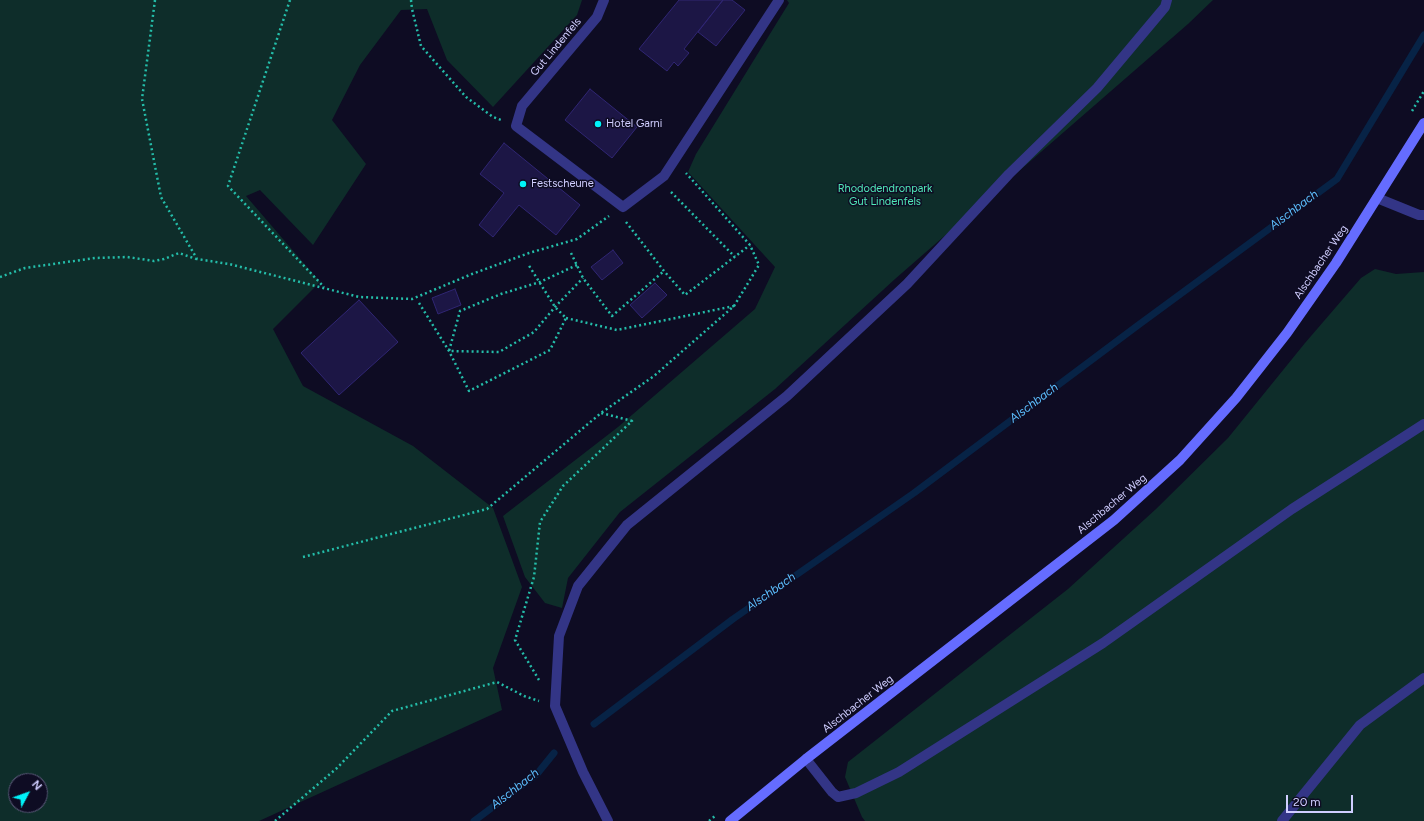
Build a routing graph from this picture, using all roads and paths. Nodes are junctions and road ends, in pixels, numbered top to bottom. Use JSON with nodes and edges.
{"nodes":[{"id":1,"x":155,"y":0,"type":"edge"},
{"id":2,"x":290,"y":0,"type":"edge"},
{"id":3,"x":411,"y":0,"type":"edge"},
{"id":4,"x":604,"y":0,"type":"edge"},
{"id":5,"x":779,"y":0,"type":"edge"},
{"id":6,"x":1167,"y":0,"type":"edge"},
{"id":7,"x":1424,"y":123,"type":"edge"},
{"id":8,"x":516,"y":126,"type":"junction"},
{"id":9,"x":675,"y":161,"type":"junction"},
{"id":10,"x":660,"y":180,"type":"junction"},
{"id":11,"x":1377,"y":198,"type":"junction"},
{"id":12,"x":611,"y":215,"type":"dead end"},
{"id":13,"x":1424,"y":215,"type":"edge"},
{"id":14,"x":622,"y":217,"type":"dead end"},
{"id":15,"x":750,"y":245,"type":"junction"},
{"id":16,"x":571,"y":253,"type":"dead end"},
{"id":17,"x":735,"y":257,"type":"junction"},
{"id":18,"x":197,"y":259,"type":"junction"},
{"id":19,"x":528,"y":264,"type":"dead end"},
{"id":20,"x":577,"y":265,"type":"junction"},
{"id":21,"x":664,"y":271,"type":"junction"},
{"id":22,"x":0,"y":277,"type":"edge"},
{"id":23,"x":583,"y":278,"type":"junction"},
{"id":24,"x":540,"y":282,"type":"junction"},
{"id":25,"x":324,"y":288,"type":"junction"},
{"id":26,"x":419,"y":303,"type":"dead end"},
{"id":27,"x":734,"y":306,"type":"junction"},
{"id":28,"x":554,"y":308,"type":"junction"},
{"id":29,"x":566,"y":318,"type":"junction"},
{"id":30,"x":449,"y":351,"type":"junction"},
{"id":31,"x":602,"y":413,"type":"junction"},
{"id":32,"x":1424,"y":424,"type":"edge"},
{"id":33,"x":303,"y":557,"type":"dead end"},
{"id":34,"x":1424,"y":678,"type":"edge"},
{"id":35,"x":555,"y":706,"type":"junction"},
{"id":36,"x":806,"y":759,"type":"junction"},
{"id":37,"x":720,"y":811,"type":"dead end"},
{"id":38,"x":275,"y":821,"type":"edge"},
{"id":39,"x":608,"y":821,"type":"edge"},
{"id":40,"x":709,"y":821,"type":"edge"},
{"id":41,"x":730,"y":821,"type":"edge"},
{"id":42,"x":1282,"y":821,"type":"edge"}],
"edges":[{"from":1,"to":18,"type":"path"},
{"from":2,"to":25,"type":"path"},
{"from":3,"to":8,"type":"path"},
{"from":4,"to":8,"type":"lane","name":"Gut Lindenfels"},
{"from":5,"to":9,"type":"lane"},
{"from":6,"to":35,"type":"lane"},
{"from":7,"to":11,"type":"street","name":"Alschbacher Weg"},
{"from":8,"to":10,"type":"lane"},
{"from":9,"to":10,"type":"lane"},
{"from":9,"to":15,"type":"path"},
{"from":10,"to":17,"type":"path"},
{"from":11,"to":13,"type":"lane"},
{"from":11,"to":36,"type":"street","name":"Alschbacher Weg"},
{"from":12,"to":25,"type":"path"},
{"from":14,"to":21,"type":"path"},
{"from":15,"to":17,"type":"path"},
{"from":15,"to":27,"type":"path"},
{"from":16,"to":20,"type":"path"},
{"from":17,"to":21,"type":"path"},
{"from":18,"to":22,"type":"path"},
{"from":18,"to":25,"type":"path"},
{"from":19,"to":24,"type":"path"},
{"from":20,"to":23,"type":"path"},
{"from":20,"to":24,"type":"path"},
{"from":21,"to":23,"type":"path"},
{"from":23,"to":28,"type":"path"},
{"from":24,"to":28,"type":"path"},
{"from":24,"to":30,"type":"path"},
{"from":26,"to":30,"type":"path"},
{"from":27,"to":29,"type":"path"},
{"from":27,"to":31,"type":"path"},
{"from":28,"to":29,"type":"path"},
{"from":28,"to":30,"type":"path"},
{"from":29,"to":30,"type":"path"},
{"from":31,"to":33,"type":"path"},
{"from":31,"to":35,"type":"path"},
{"from":32,"to":36,"type":"lane"},
{"from":34,"to":42,"type":"lane"},
{"from":35,"to":38,"type":"path"},
{"from":35,"to":39,"type":"lane"},
{"from":36,"to":41,"type":"street","name":"Alschbacher Weg"},
{"from":37,"to":40,"type":"path"}]}
